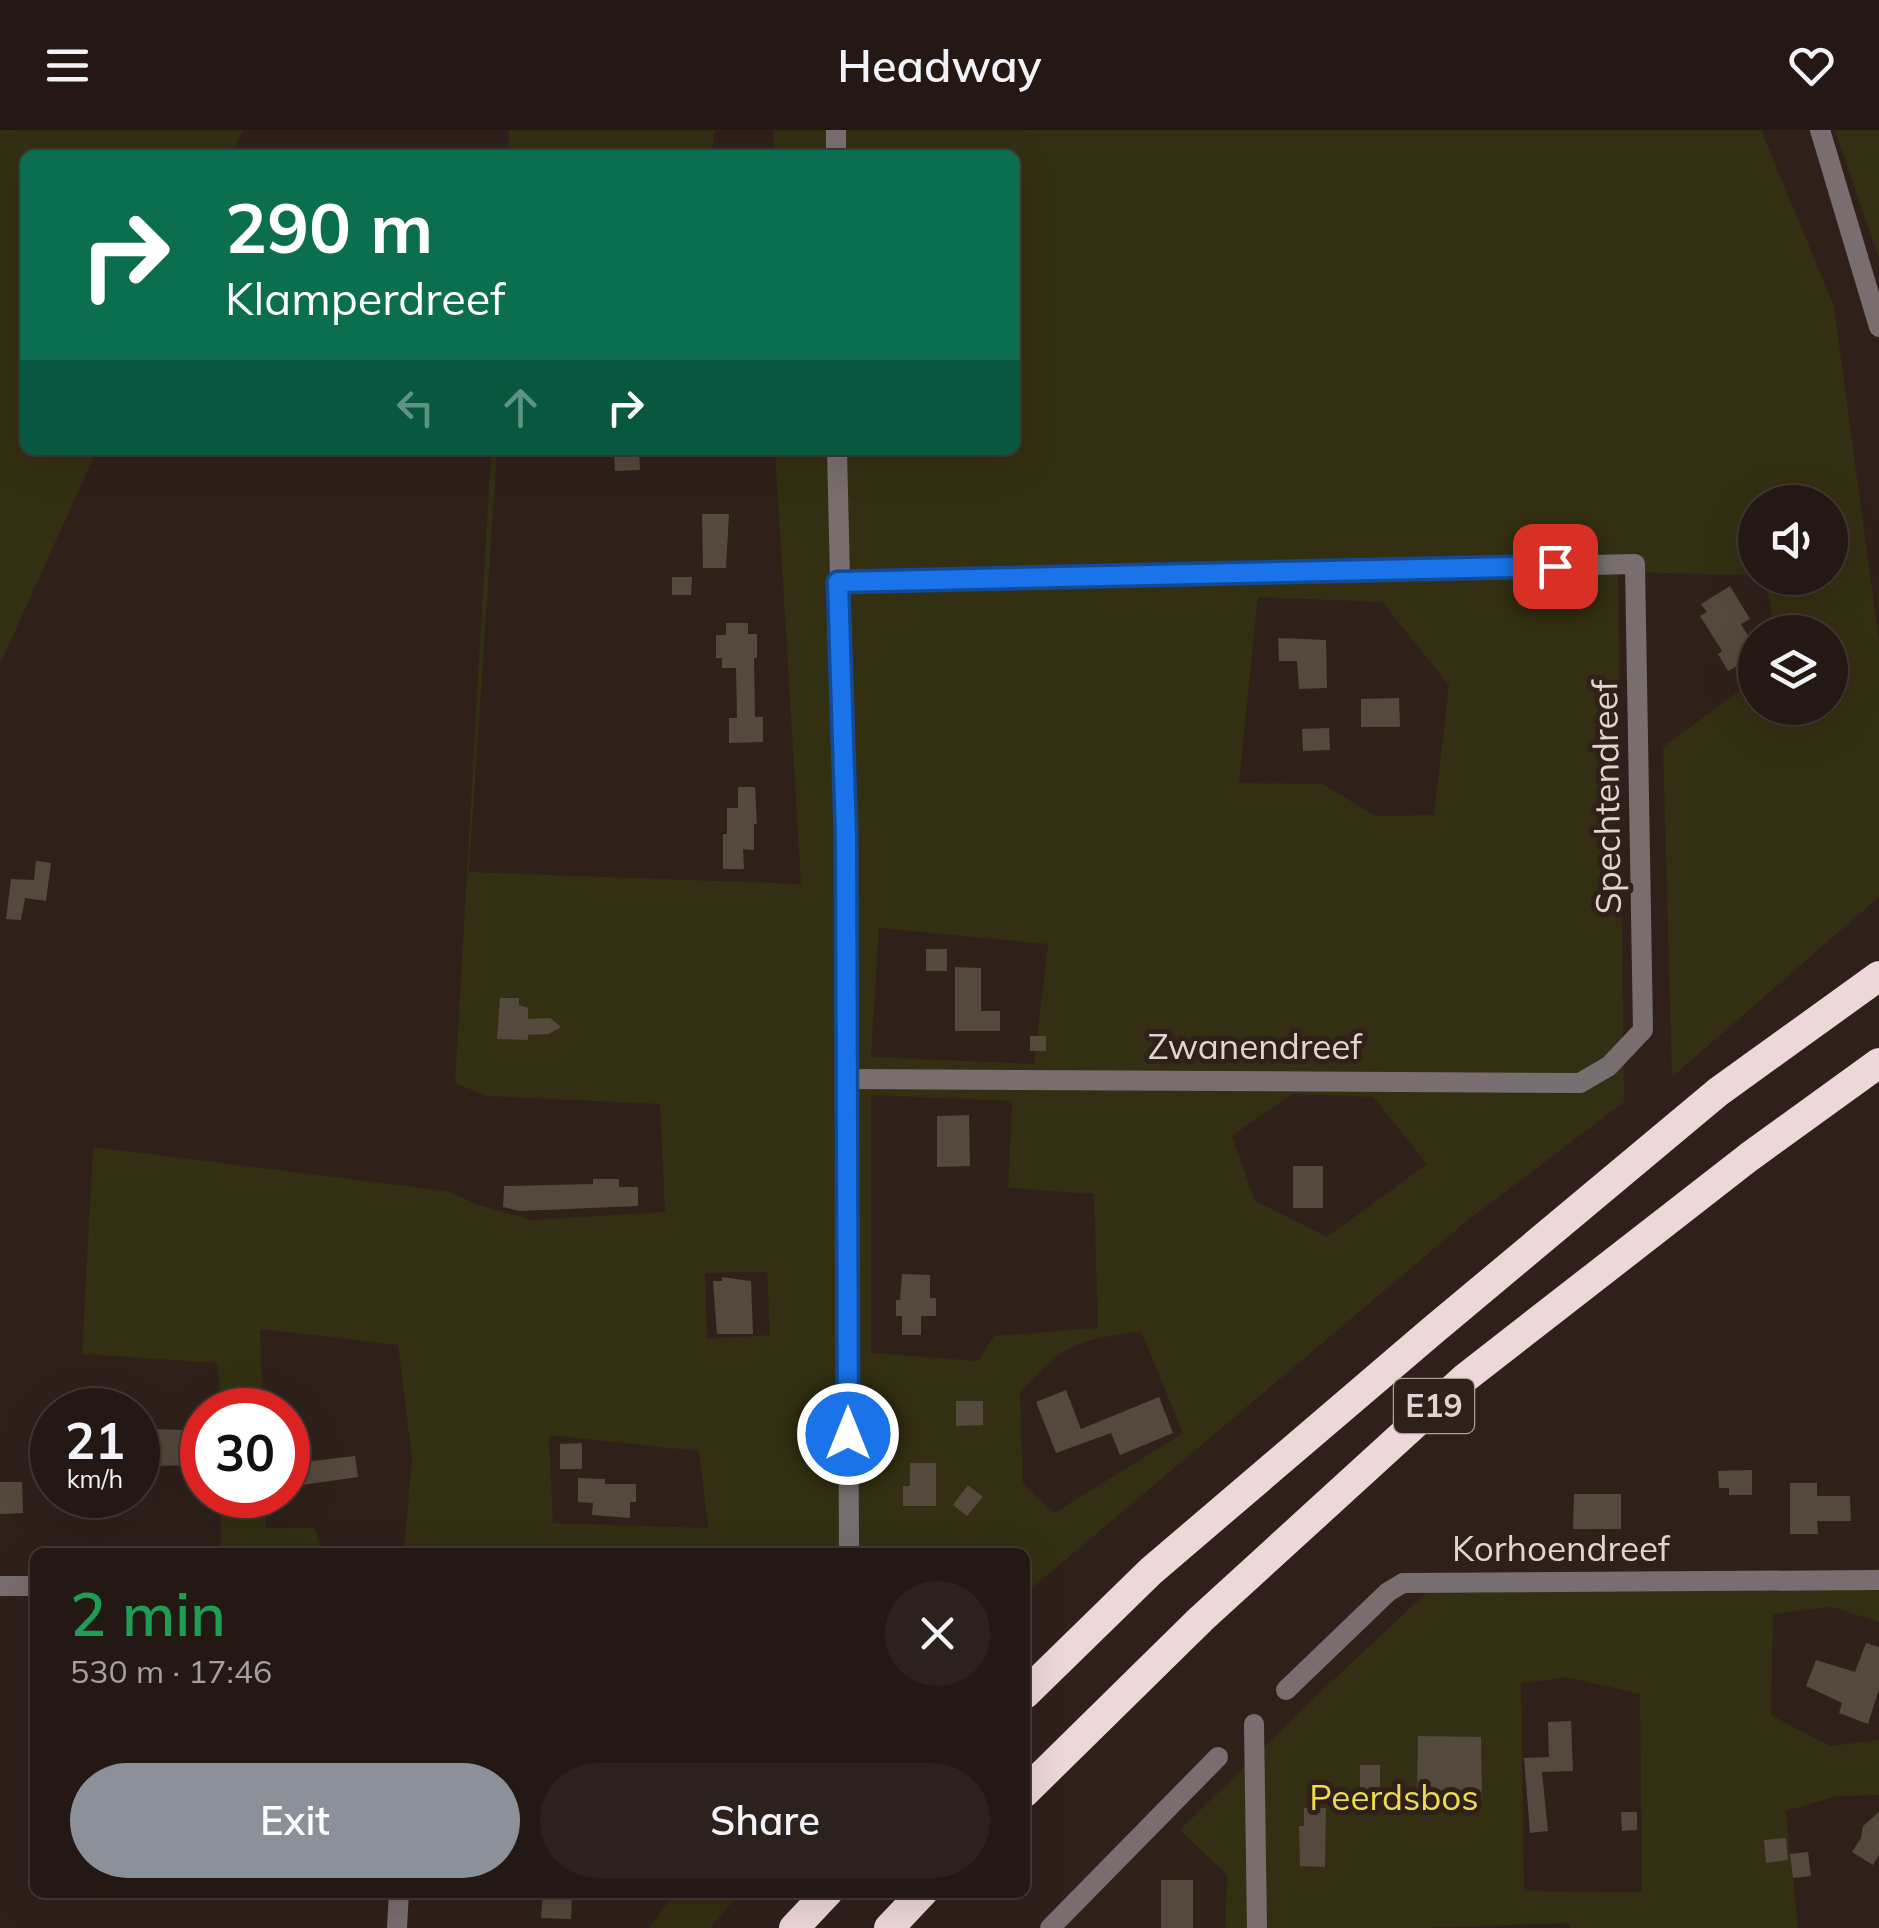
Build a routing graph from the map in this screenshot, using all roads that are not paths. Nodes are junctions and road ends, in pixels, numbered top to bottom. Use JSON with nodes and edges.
{"nodes":[{"id":1,"x":1820,"y":130,"type":"edge"},
{"id":2,"x":1879,"y":328,"type":"edge"},
{"id":3,"x":838,"y":455,"type":"edge"},
{"id":4,"x":838,"y":582,"type":"junction"},
{"id":5,"x":1879,"y":976,"type":"edge"},
{"id":6,"x":1643,"y":1030,"type":"joint"},
{"id":7,"x":1879,"y":1062,"type":"edge"},
{"id":8,"x":846,"y":1079,"type":"junction"},
{"id":9,"x":849,"y":1548,"type":"edge"},
{"id":10,"x":1879,"y":1580,"type":"edge"},
{"id":11,"x":0,"y":1586,"type":"edge"},
{"id":12,"x":30,"y":1586,"type":"edge"},
{"id":13,"x":1030,"y":1689,"type":"edge"},
{"id":14,"x":1286,"y":1690,"type":"dead end"},
{"id":15,"x":1254,"y":1724,"type":"dead end"},
{"id":16,"x":1218,"y":1757,"type":"dead end"},
{"id":17,"x":1030,"y":1787,"type":"edge"},
{"id":18,"x":399,"y":1898,"type":"edge"},
{"id":19,"x":822,"y":1898,"type":"edge"},
{"id":20,"x":917,"y":1898,"type":"edge"},
{"id":21,"x":398,"y":1928,"type":"edge"},
{"id":22,"x":794,"y":1928,"type":"edge"},
{"id":23,"x":889,"y":1928,"type":"edge"},
{"id":24,"x":1050,"y":1928,"type":"edge"},
{"id":25,"x":1257,"y":1928,"type":"edge"}],
"edges":[{"from":1,"to":2,"type":"street"},
{"from":3,"to":4,"type":"street"},
{"from":4,"to":6,"type":"street","name":"Spechtendreef"},
{"from":4,"to":8,"type":"street"},
{"from":5,"to":13,"type":"highway","number":"E19"},
{"from":6,"to":8,"type":"street","name":"Zwanendreef"},
{"from":7,"to":17,"type":"highway","number":"E19"},
{"from":8,"to":9,"type":"street"},
{"from":10,"to":14,"type":"street","name":"Korhoendreef"},
{"from":11,"to":12,"type":"street"},
{"from":15,"to":25,"type":"street"},
{"from":16,"to":24,"type":"street"},
{"from":18,"to":21,"type":"street"},
{"from":19,"to":22,"type":"highway"},
{"from":20,"to":23,"type":"highway"}]}
